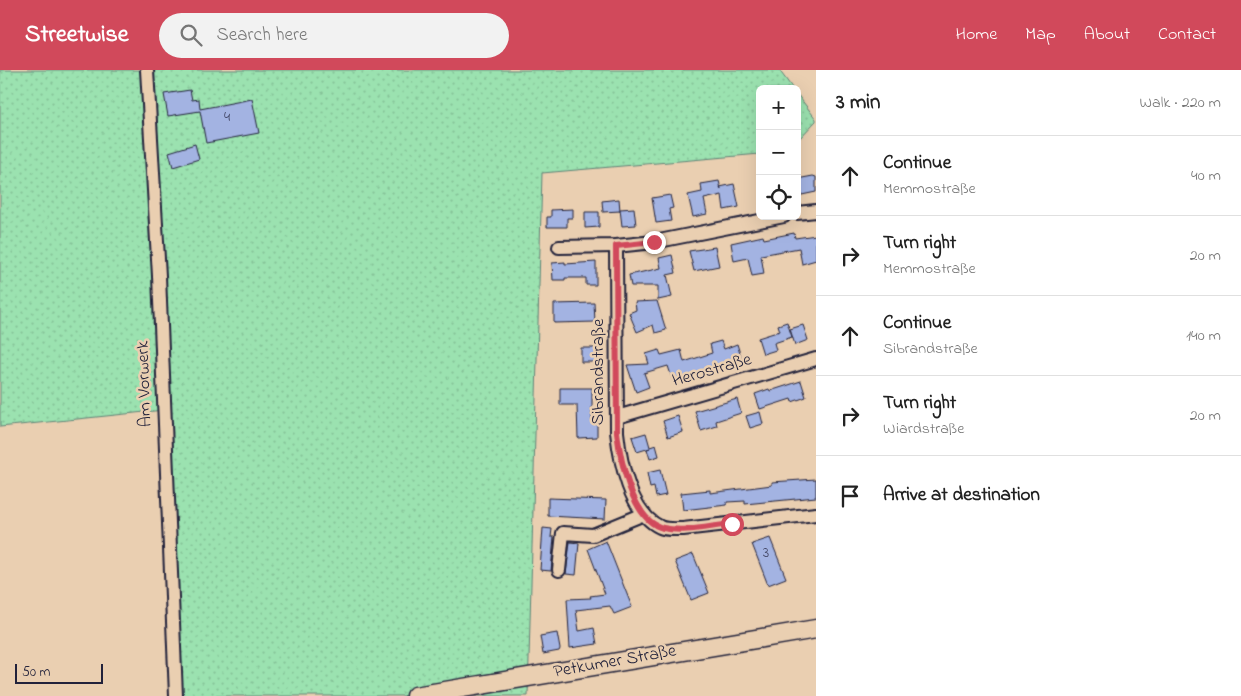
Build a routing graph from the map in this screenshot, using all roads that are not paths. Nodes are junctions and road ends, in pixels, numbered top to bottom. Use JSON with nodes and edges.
{"nodes":[{"id":1,"x":147,"y":70,"type":"edge"},
{"id":2,"x":816,"y":211,"type":"edge"},
{"id":3,"x":801,"y":213,"type":"edge"},
{"id":4,"x":764,"y":220,"type":"edge"},
{"id":5,"x":616,"y":246,"type":"junction"},
{"id":6,"x":559,"y":247,"type":"dead end"},
{"id":7,"x":816,"y":358,"type":"edge"},
{"id":8,"x":617,"y":417,"type":"junction"},
{"id":9,"x":644,"y":514,"type":"junction"},
{"id":10,"x":816,"y":514,"type":"edge"},
{"id":11,"x":559,"y":570,"type":"dead end"},
{"id":12,"x":816,"y":628,"type":"edge"},
{"id":13,"x":176,"y":696,"type":"edge"},
{"id":14,"x":415,"y":696,"type":"edge"}],
"edges":[{"from":1,"to":13,"type":"street","name":"Am Vorwerk"},
{"from":2,"to":3,"type":"street"},
{"from":4,"to":5,"type":"street"},
{"from":5,"to":6,"type":"street"},
{"from":5,"to":8,"type":"street","name":"Sibrandstraße"},
{"from":7,"to":8,"type":"street","name":"Herostraße"},
{"from":8,"to":9,"type":"street","name":"Sibrandstraße"},
{"from":9,"to":10,"type":"street"},
{"from":9,"to":11,"type":"street"},
{"from":12,"to":14,"type":"main road","name":"Petkumer Straße"}]}
